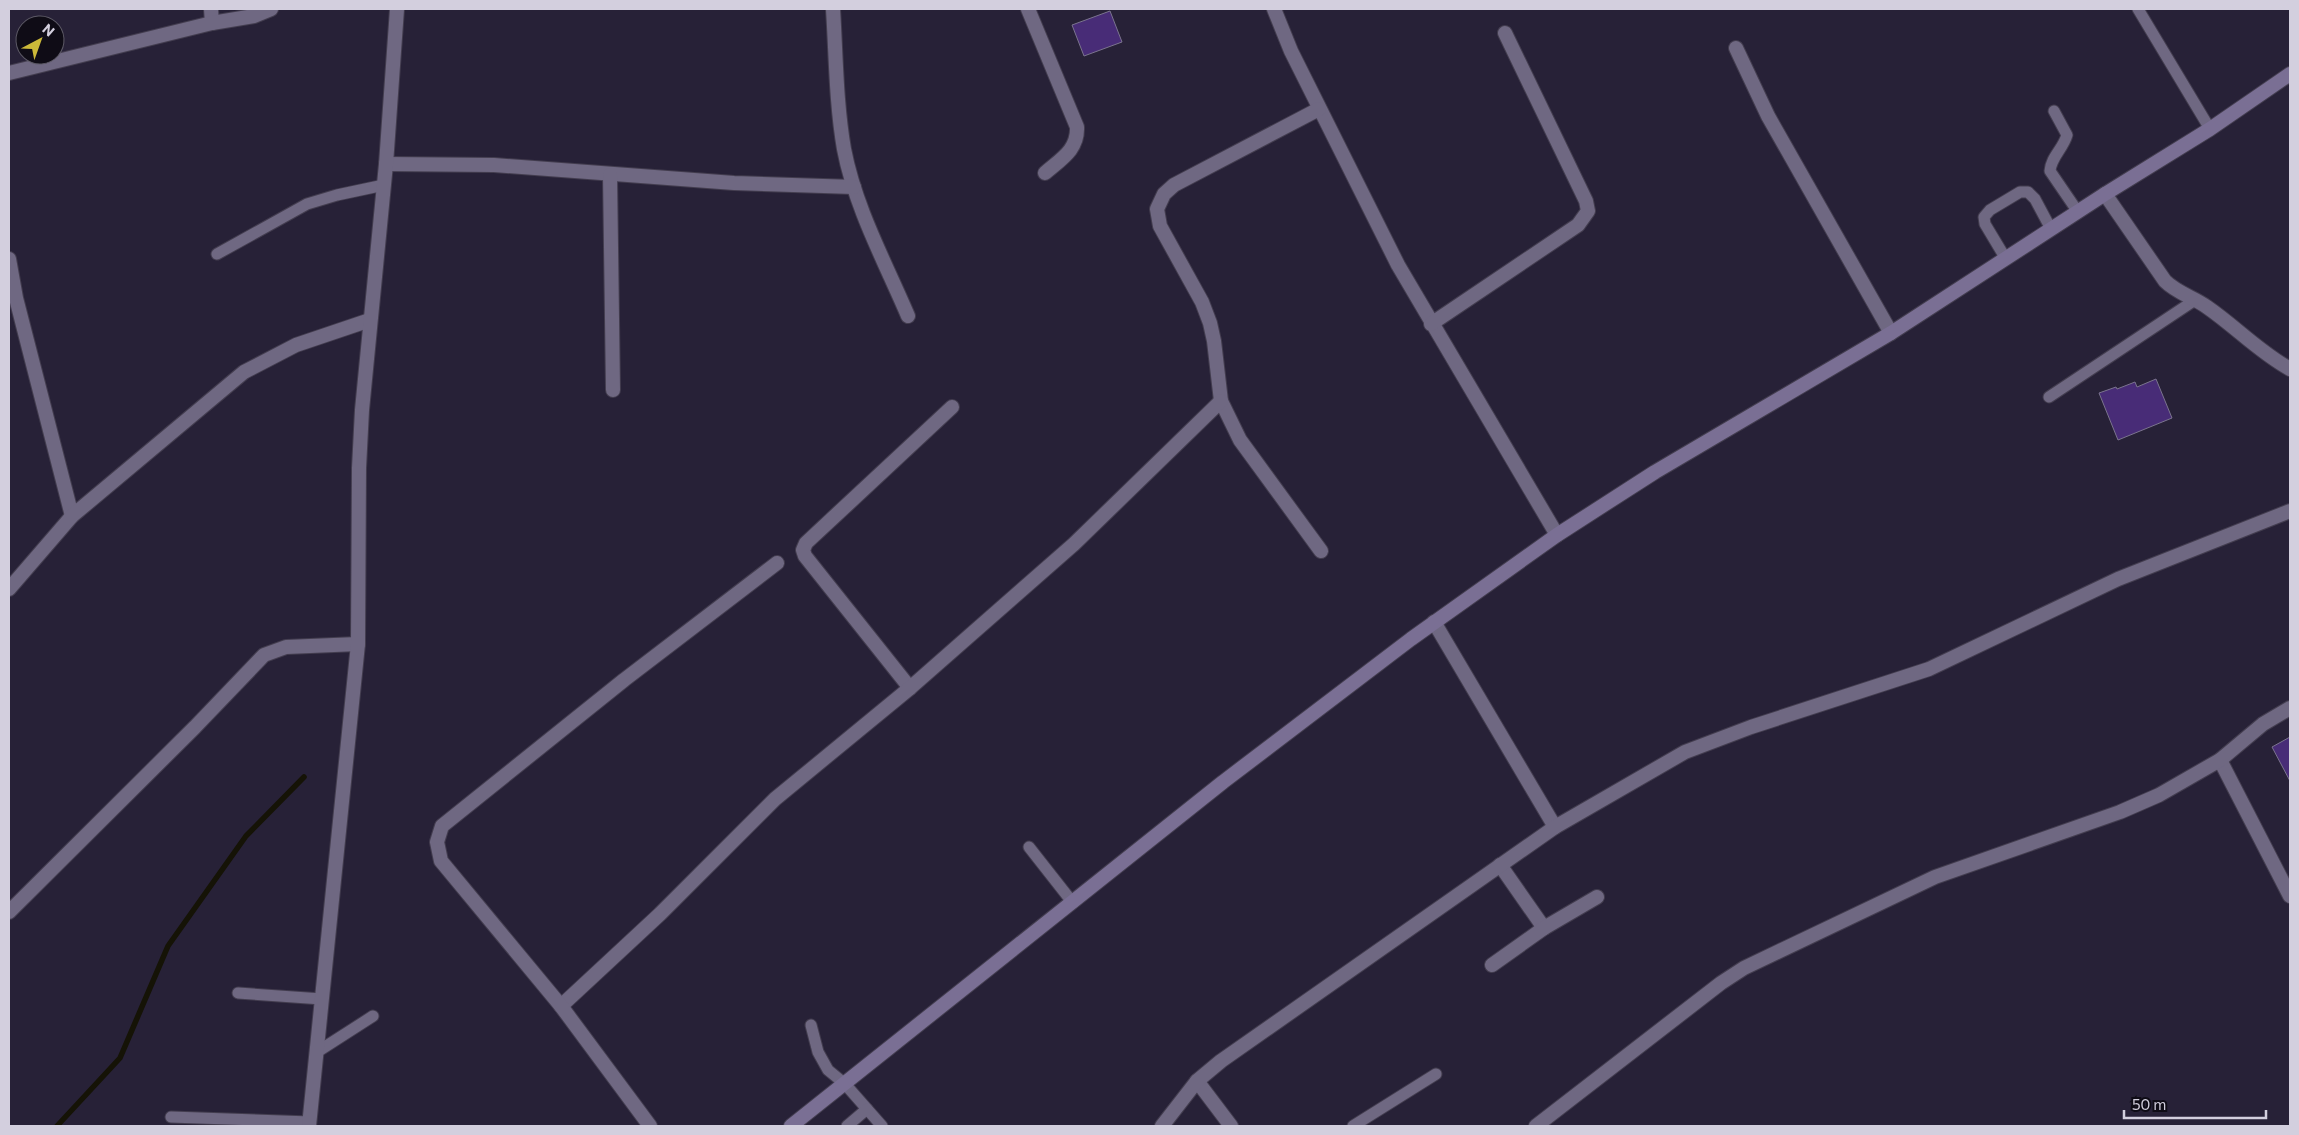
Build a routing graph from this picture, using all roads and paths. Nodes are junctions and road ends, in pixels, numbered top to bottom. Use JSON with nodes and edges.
{"nodes":[{"id":1,"x":211,"y":9,"type":"edge"},
{"id":2,"x":270,"y":9,"type":"edge"},
{"id":3,"x":397,"y":9,"type":"edge"},
{"id":4,"x":833,"y":9,"type":"edge"},
{"id":5,"x":1028,"y":9,"type":"edge"},
{"id":6,"x":1274,"y":9,"type":"edge"},
{"id":7,"x":2138,"y":9,"type":"edge"},
{"id":8,"x":212,"y":23,"type":"junction"},
{"id":9,"x":1505,"y":33,"type":"dead end"},
{"id":10,"x":1736,"y":48,"type":"dead end"},
{"id":11,"x":9,"y":74,"type":"edge"},
{"id":12,"x":2290,"y":74,"type":"edge"},
{"id":13,"x":1319,"y":109,"type":"junction"},
{"id":14,"x":2054,"y":111,"type":"dead end"},
{"id":15,"x":2210,"y":130,"type":"junction"},
{"id":16,"x":386,"y":164,"type":"junction"},
{"id":17,"x":1045,"y":172,"type":"dead end"},
{"id":18,"x":610,"y":176,"type":"junction"},
{"id":19,"x":384,"y":186,"type":"junction"},
{"id":20,"x":854,"y":187,"type":"junction"},
{"id":21,"x":2105,"y":194,"type":"junction"},
{"id":22,"x":2078,"y":212,"type":"junction"},
{"id":23,"x":2051,"y":229,"type":"junction"},
{"id":24,"x":218,"y":254,"type":"dead end"},
{"id":25,"x":9,"y":259,"type":"edge"},
{"id":26,"x":2006,"y":259,"type":"junction"},
{"id":27,"x":12,"y":298,"type":"edge"},
{"id":28,"x":2195,"y":300,"type":"junction"},
{"id":29,"x":908,"y":316,"type":"dead end"},
{"id":30,"x":370,"y":320,"type":"junction"},
{"id":31,"x":1431,"y":324,"type":"junction"},
{"id":32,"x":1891,"y":333,"type":"junction"},
{"id":33,"x":2290,"y":369,"type":"edge"},
{"id":34,"x":613,"y":390,"type":"dead end"},
{"id":35,"x":2049,"y":397,"type":"dead end"},
{"id":36,"x":1221,"y":401,"type":"junction"},
{"id":37,"x":952,"y":407,"type":"dead end"},
{"id":38,"x":2290,"y":511,"type":"edge"},
{"id":39,"x":72,"y":516,"type":"junction"},
{"id":40,"x":1557,"y":535,"type":"junction"},
{"id":41,"x":1321,"y":551,"type":"dead end"},
{"id":42,"x":777,"y":563,"type":"dead end"},
{"id":43,"x":9,"y":589,"type":"edge"},
{"id":44,"x":1434,"y":622,"type":"junction"},
{"id":45,"x":358,"y":644,"type":"junction"},
{"id":46,"x":910,"y":688,"type":"junction"},
{"id":47,"x":2290,"y":708,"type":"edge"},
{"id":48,"x":2220,"y":760,"type":"junction"},
{"id":49,"x":1555,"y":827,"type":"junction"},
{"id":50,"x":1029,"y":847,"type":"dead end"},
{"id":51,"x":1500,"y":865,"type":"junction"},
{"id":52,"x":2290,"y":896,"type":"edge"},
{"id":53,"x":1597,"y":897,"type":"dead end"},
{"id":54,"x":1073,"y":903,"type":"junction"},
{"id":55,"x":9,"y":912,"type":"edge"},
{"id":56,"x":1544,"y":928,"type":"junction"},
{"id":57,"x":1492,"y":965,"type":"dead end"},
{"id":58,"x":238,"y":993,"type":"dead end"},
{"id":59,"x":322,"y":999,"type":"junction"},
{"id":60,"x":561,"y":1006,"type":"junction"},
{"id":61,"x":373,"y":1016,"type":"dead end"},
{"id":62,"x":811,"y":1024,"type":"dead end"},
{"id":63,"x":316,"y":1052,"type":"junction"},
{"id":64,"x":1436,"y":1074,"type":"dead end"},
{"id":65,"x":1197,"y":1081,"type":"junction"},
{"id":66,"x":845,"y":1084,"type":"junction"},
{"id":67,"x":867,"y":1109,"type":"junction"},
{"id":68,"x":172,"y":1117,"type":"dead end"},
{"id":69,"x":200,"y":1122,"type":"edge"},
{"id":70,"x":309,"y":1124,"type":"edge"},
{"id":71,"x":650,"y":1126,"type":"edge"},
{"id":72,"x":792,"y":1126,"type":"edge"},
{"id":73,"x":847,"y":1126,"type":"edge"},
{"id":74,"x":882,"y":1126,"type":"edge"},
{"id":75,"x":1162,"y":1126,"type":"edge"},
{"id":76,"x":1231,"y":1126,"type":"edge"},
{"id":77,"x":1353,"y":1126,"type":"edge"},
{"id":78,"x":1536,"y":1126,"type":"edge"}],
"edges":[{"from":1,"to":8,"type":"street"},
{"from":2,"to":8,"type":"street"},
{"from":3,"to":16,"type":"street"},
{"from":4,"to":20,"type":"street"},
{"from":5,"to":17,"type":"street"},
{"from":6,"to":13,"type":"street"},
{"from":7,"to":15,"type":"lane"},
{"from":8,"to":11,"type":"street"},
{"from":9,"to":31,"type":"street"},
{"from":10,"to":32,"type":"street"},
{"from":12,"to":15,"type":"main road"},
{"from":13,"to":31,"type":"street"},
{"from":13,"to":36,"type":"street"},
{"from":14,"to":22,"type":"lane"},
{"from":15,"to":21,"type":"main road"},
{"from":16,"to":18,"type":"street"},
{"from":16,"to":19,"type":"street"},
{"from":18,"to":20,"type":"street"},
{"from":18,"to":34,"type":"street"},
{"from":19,"to":24,"type":"lane"},
{"from":19,"to":30,"type":"street"},
{"from":20,"to":29,"type":"street"},
{"from":21,"to":22,"type":"main road"},
{"from":21,"to":28,"type":"street"},
{"from":22,"to":23,"type":"main road"},
{"from":23,"to":26,"type":"main road"},
{"from":23,"to":26,"type":"lane"},
{"from":25,"to":27,"type":"street"},
{"from":26,"to":32,"type":"main road"},
{"from":27,"to":39,"type":"street"},
{"from":28,"to":33,"type":"street"},
{"from":28,"to":35,"type":"lane"},
{"from":30,"to":39,"type":"street"},
{"from":30,"to":45,"type":"street"},
{"from":31,"to":40,"type":"street"},
{"from":32,"to":40,"type":"main road"},
{"from":36,"to":41,"type":"street"},
{"from":36,"to":46,"type":"street"},
{"from":37,"to":46,"type":"street"},
{"from":38,"to":49,"type":"street"},
{"from":39,"to":43,"type":"street"},
{"from":40,"to":44,"type":"main road"},
{"from":42,"to":60,"type":"street"},
{"from":44,"to":49,"type":"street"},
{"from":44,"to":54,"type":"main road"},
{"from":45,"to":55,"type":"street"},
{"from":45,"to":59,"type":"street"},
{"from":46,"to":60,"type":"street"},
{"from":47,"to":48,"type":"street"},
{"from":48,"to":52,"type":"street"},
{"from":48,"to":78,"type":"street"},
{"from":49,"to":51,"type":"street"},
{"from":50,"to":54,"type":"lane"},
{"from":51,"to":56,"type":"street"},
{"from":51,"to":65,"type":"street"},
{"from":53,"to":56,"type":"street"},
{"from":54,"to":66,"type":"main road"},
{"from":56,"to":57,"type":"street"},
{"from":58,"to":59,"type":"lane"},
{"from":59,"to":63,"type":"street"},
{"from":60,"to":71,"type":"street"},
{"from":61,"to":63,"type":"lane"},
{"from":62,"to":66,"type":"lane"},
{"from":63,"to":70,"type":"street"},
{"from":64,"to":77,"type":"lane"},
{"from":65,"to":75,"type":"street"},
{"from":65,"to":76,"type":"street"},
{"from":66,"to":67,"type":"lane"},
{"from":66,"to":72,"type":"main road"},
{"from":67,"to":73,"type":"lane"},
{"from":67,"to":74,"type":"lane"},
{"from":68,"to":69,"type":"lane"},
{"from":69,"to":70,"type":"lane"}]}
